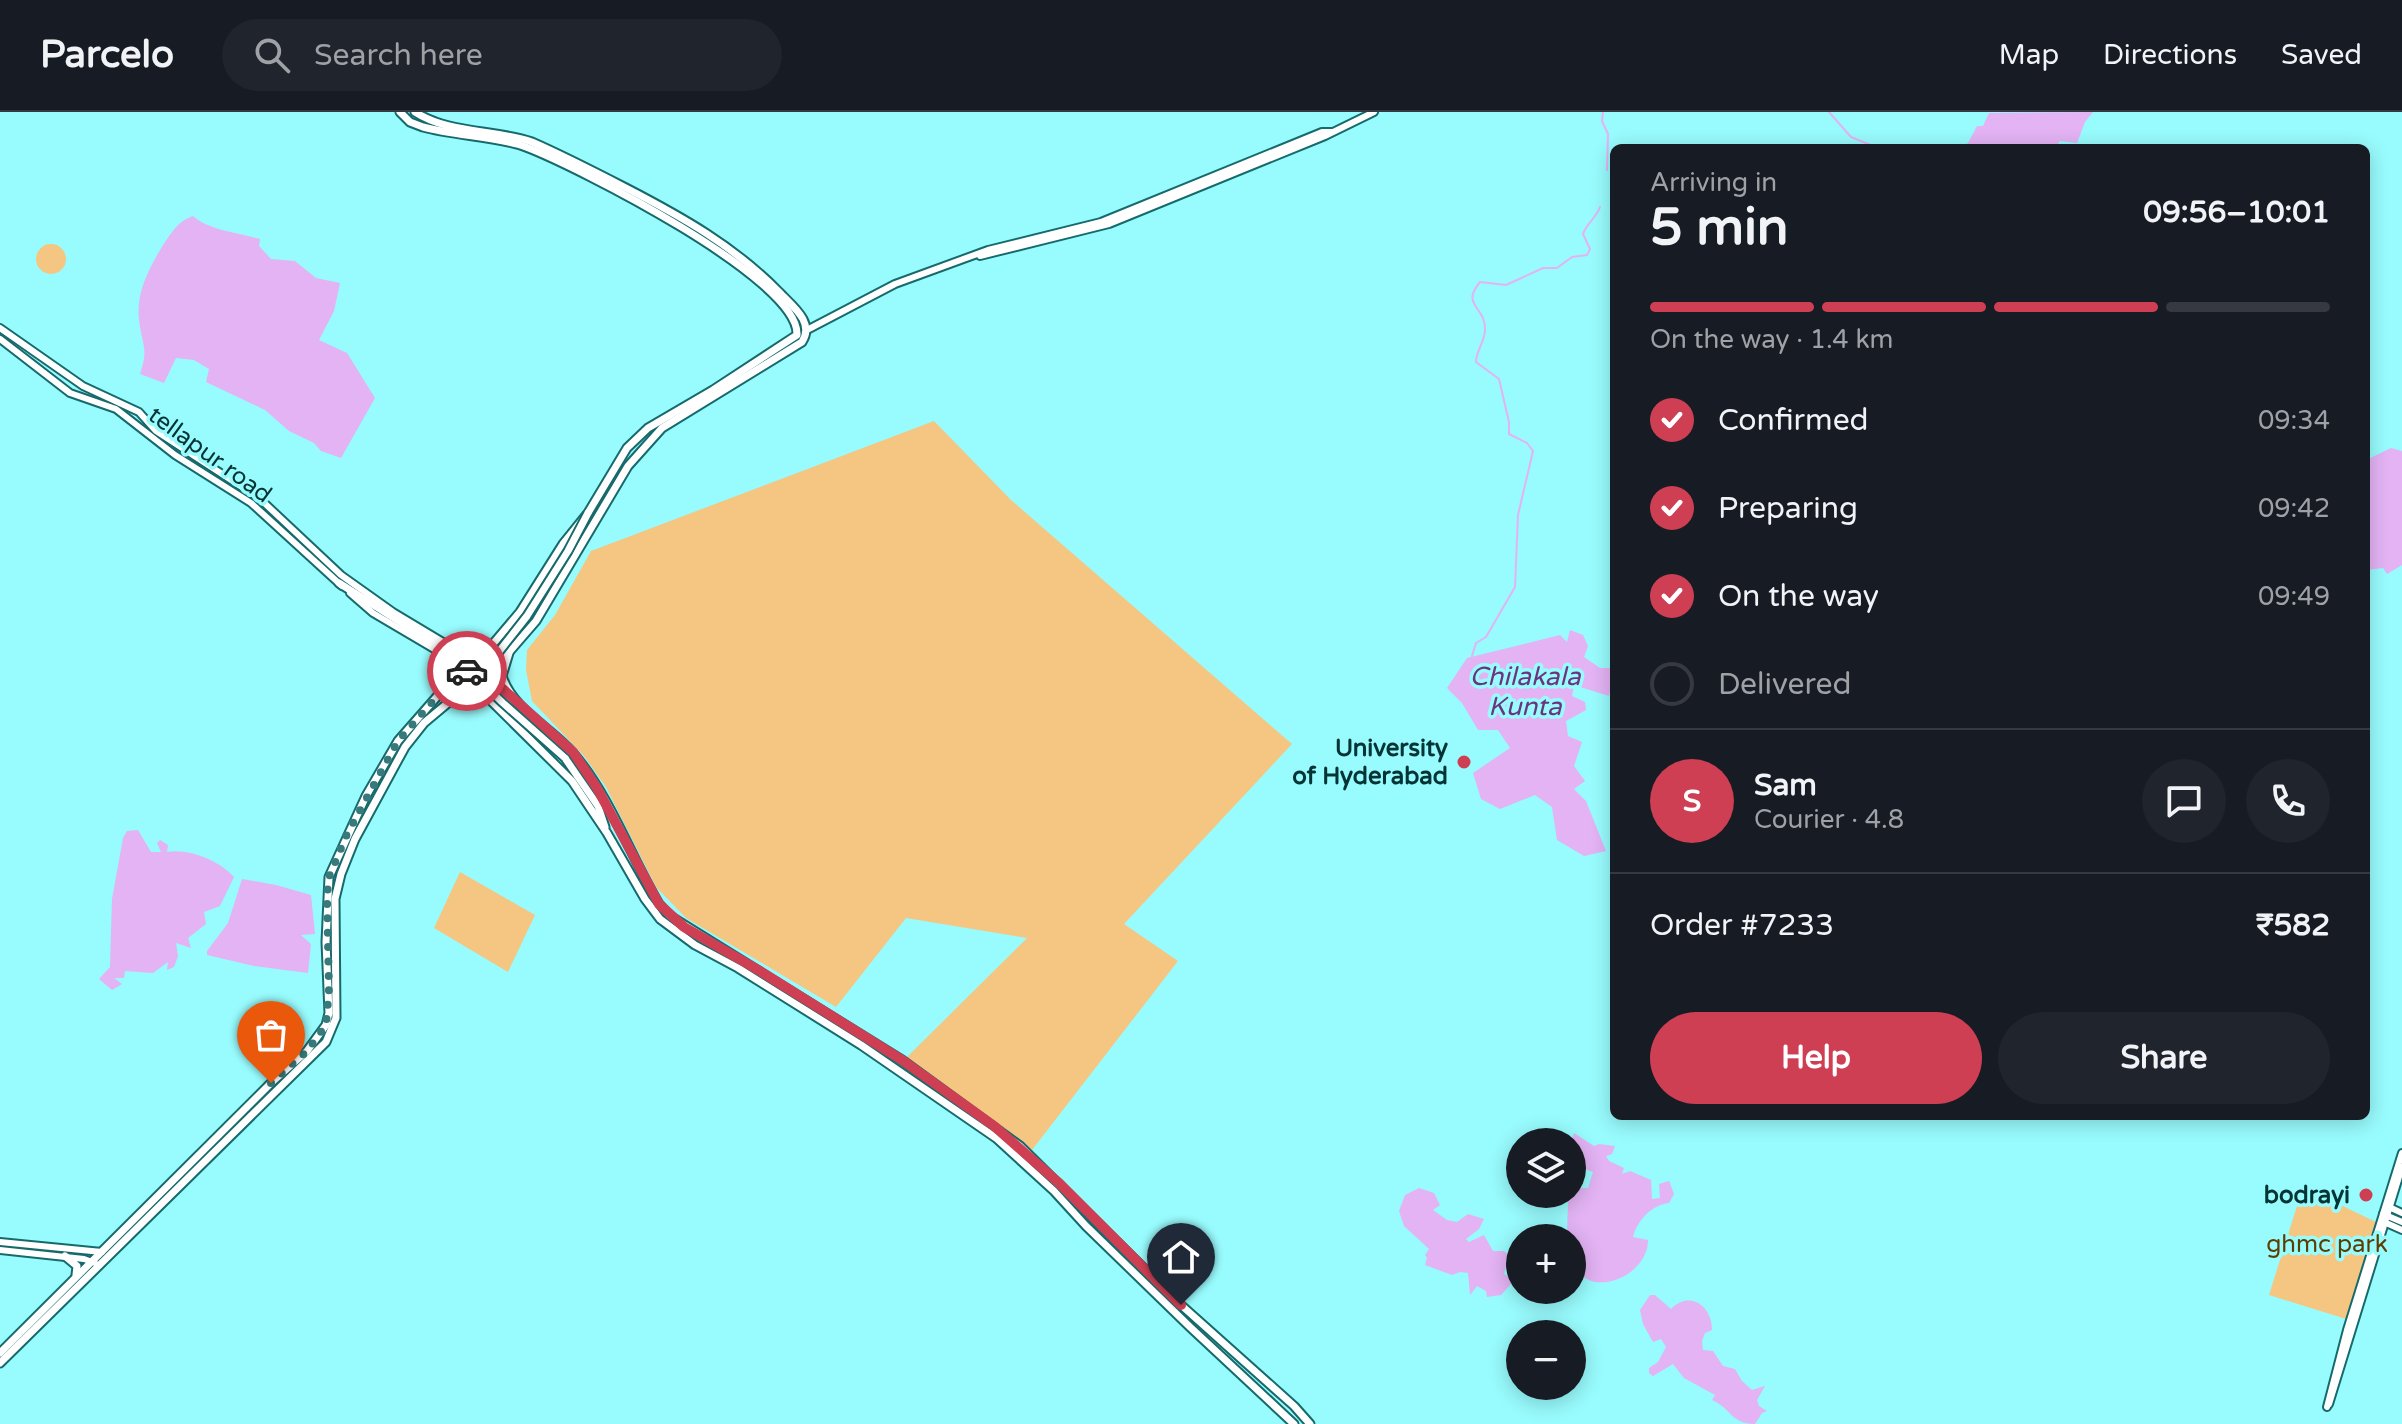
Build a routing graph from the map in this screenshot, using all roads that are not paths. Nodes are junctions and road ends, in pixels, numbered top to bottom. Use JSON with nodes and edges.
{"nodes":[{"id":1,"x":400,"y":112,"type":"edge"},
{"id":2,"x":415,"y":112,"type":"edge"},
{"id":3,"x":1374,"y":112,"type":"edge"},
{"id":4,"x":508,"y":139,"type":"junction"},
{"id":5,"x":0,"y":328,"type":"edge"},
{"id":6,"x":807,"y":330,"type":"junction"},
{"id":7,"x":0,"y":339,"type":"edge"},
{"id":8,"x":186,"y":450,"type":"junction"},
{"id":9,"x":180,"y":459,"type":"junction"},
{"id":10,"x":588,"y":513,"type":"junction"},
{"id":11,"x":339,"y":583,"type":"junction"},
{"id":12,"x":510,"y":651,"type":"junction"},
{"id":13,"x":475,"y":664,"type":"junction"},
{"id":14,"x":483,"y":672,"type":"junction"},
{"id":15,"x":464,"y":674,"type":"junction"},
{"id":16,"x":472,"y":682,"type":"junction"},
{"id":17,"x":493,"y":693,"type":"junction"},
{"id":18,"x":513,"y":697,"type":"junction"},
{"id":19,"x":607,"y":833,"type":"junction"},
{"id":20,"x":730,"y":953,"type":"junction"},
{"id":21,"x":724,"y":962,"type":"junction"},
{"id":22,"x":1009,"y":1139,"type":"junction"},
{"id":23,"x":1003,"y":1146,"type":"junction"},
{"id":24,"x":2402,"y":1153,"type":"edge"},
{"id":25,"x":2402,"y":1167,"type":"edge"},
{"id":26,"x":2396,"y":1189,"type":"edge"},
{"id":27,"x":2402,"y":1213,"type":"edge"},
{"id":28,"x":2385,"y":1216,"type":"junction"},
{"id":29,"x":2402,"y":1222,"type":"edge"},
{"id":30,"x":2402,"y":1230,"type":"edge"},
{"id":31,"x":0,"y":1242,"type":"edge"},
{"id":32,"x":116,"y":1243,"type":"junction"},
{"id":33,"x":0,"y":1250,"type":"edge"},
{"id":34,"x":102,"y":1252,"type":"junction"},
{"id":35,"x":65,"y":1256,"type":"junction"},
{"id":36,"x":96,"y":1263,"type":"junction"},
{"id":37,"x":75,"y":1277,"type":"junction"},
{"id":38,"x":2351,"y":1326,"type":"junction"},
{"id":39,"x":0,"y":1353,"type":"edge"},
{"id":40,"x":0,"y":1363,"type":"edge"},
{"id":41,"x":1294,"y":1424,"type":"edge"},
{"id":42,"x":1310,"y":1424,"type":"edge"}],
"edges":[{"from":1,"to":4,"type":"main road"},
{"from":2,"to":4,"type":"main road"},
{"from":3,"to":6,"type":"street"},
{"from":4,"to":6,"type":"main road"},
{"from":4,"to":10,"type":"main road"},
{"from":5,"to":8,"type":"street"},
{"from":6,"to":12,"type":"main road"},
{"from":7,"to":9,"type":"street","name":"tellapur road"},
{"from":8,"to":9,"type":"street"},
{"from":8,"to":13,"type":"street"},
{"from":9,"to":11,"type":"street","name":"tellapur road"},
{"from":10,"to":13,"type":"main road"},
{"from":10,"to":17,"type":"main road","bridge":true},
{"from":11,"to":15,"type":"street","name":"tellapur road"},
{"from":11,"to":17,"type":"main road","bridge":true},
{"from":12,"to":14,"type":"main road"},
{"from":12,"to":18,"type":"main road"},
{"from":13,"to":14,"type":"street"},
{"from":13,"to":15,"type":"main road"},
{"from":14,"to":16,"type":"main road"},
{"from":14,"to":18,"type":"street"},
{"from":15,"to":16,"type":"street","name":"tellapur road"},
{"from":15,"to":32,"type":"main road"},
{"from":16,"to":19,"type":"main road"},
{"from":16,"to":32,"type":"main road"},
{"from":17,"to":19,"type":"main road","bridge":true},
{"from":18,"to":20,"type":"main road"},
{"from":19,"to":21,"type":"main road"},
{"from":20,"to":21,"type":"main road"},
{"from":20,"to":22,"type":"main road"},
{"from":21,"to":23,"type":"main road"},
{"from":22,"to":23,"type":"main road"},
{"from":22,"to":42,"type":"main road"},
{"from":23,"to":41,"type":"main road"},
{"from":24,"to":26,"type":"street"},
{"from":25,"to":26,"type":"street"},
{"from":26,"to":28,"type":"street"},
{"from":27,"to":28,"type":"street"},
{"from":28,"to":29,"type":"street"},
{"from":28,"to":30,"type":"street"},
{"from":28,"to":38,"type":"street"},
{"from":31,"to":34,"type":"street"},
{"from":32,"to":34,"type":"main road"},
{"from":32,"to":36,"type":"main road"},
{"from":33,"to":35,"type":"street"},
{"from":34,"to":36,"type":"main road"},
{"from":35,"to":36,"type":"street"},
{"from":35,"to":37,"type":"main road"},
{"from":36,"to":37,"type":"main road"},
{"from":36,"to":40,"type":"main road"},
{"from":37,"to":39,"type":"main road"},
{"from":38,"to":38,"type":"street"}]}
